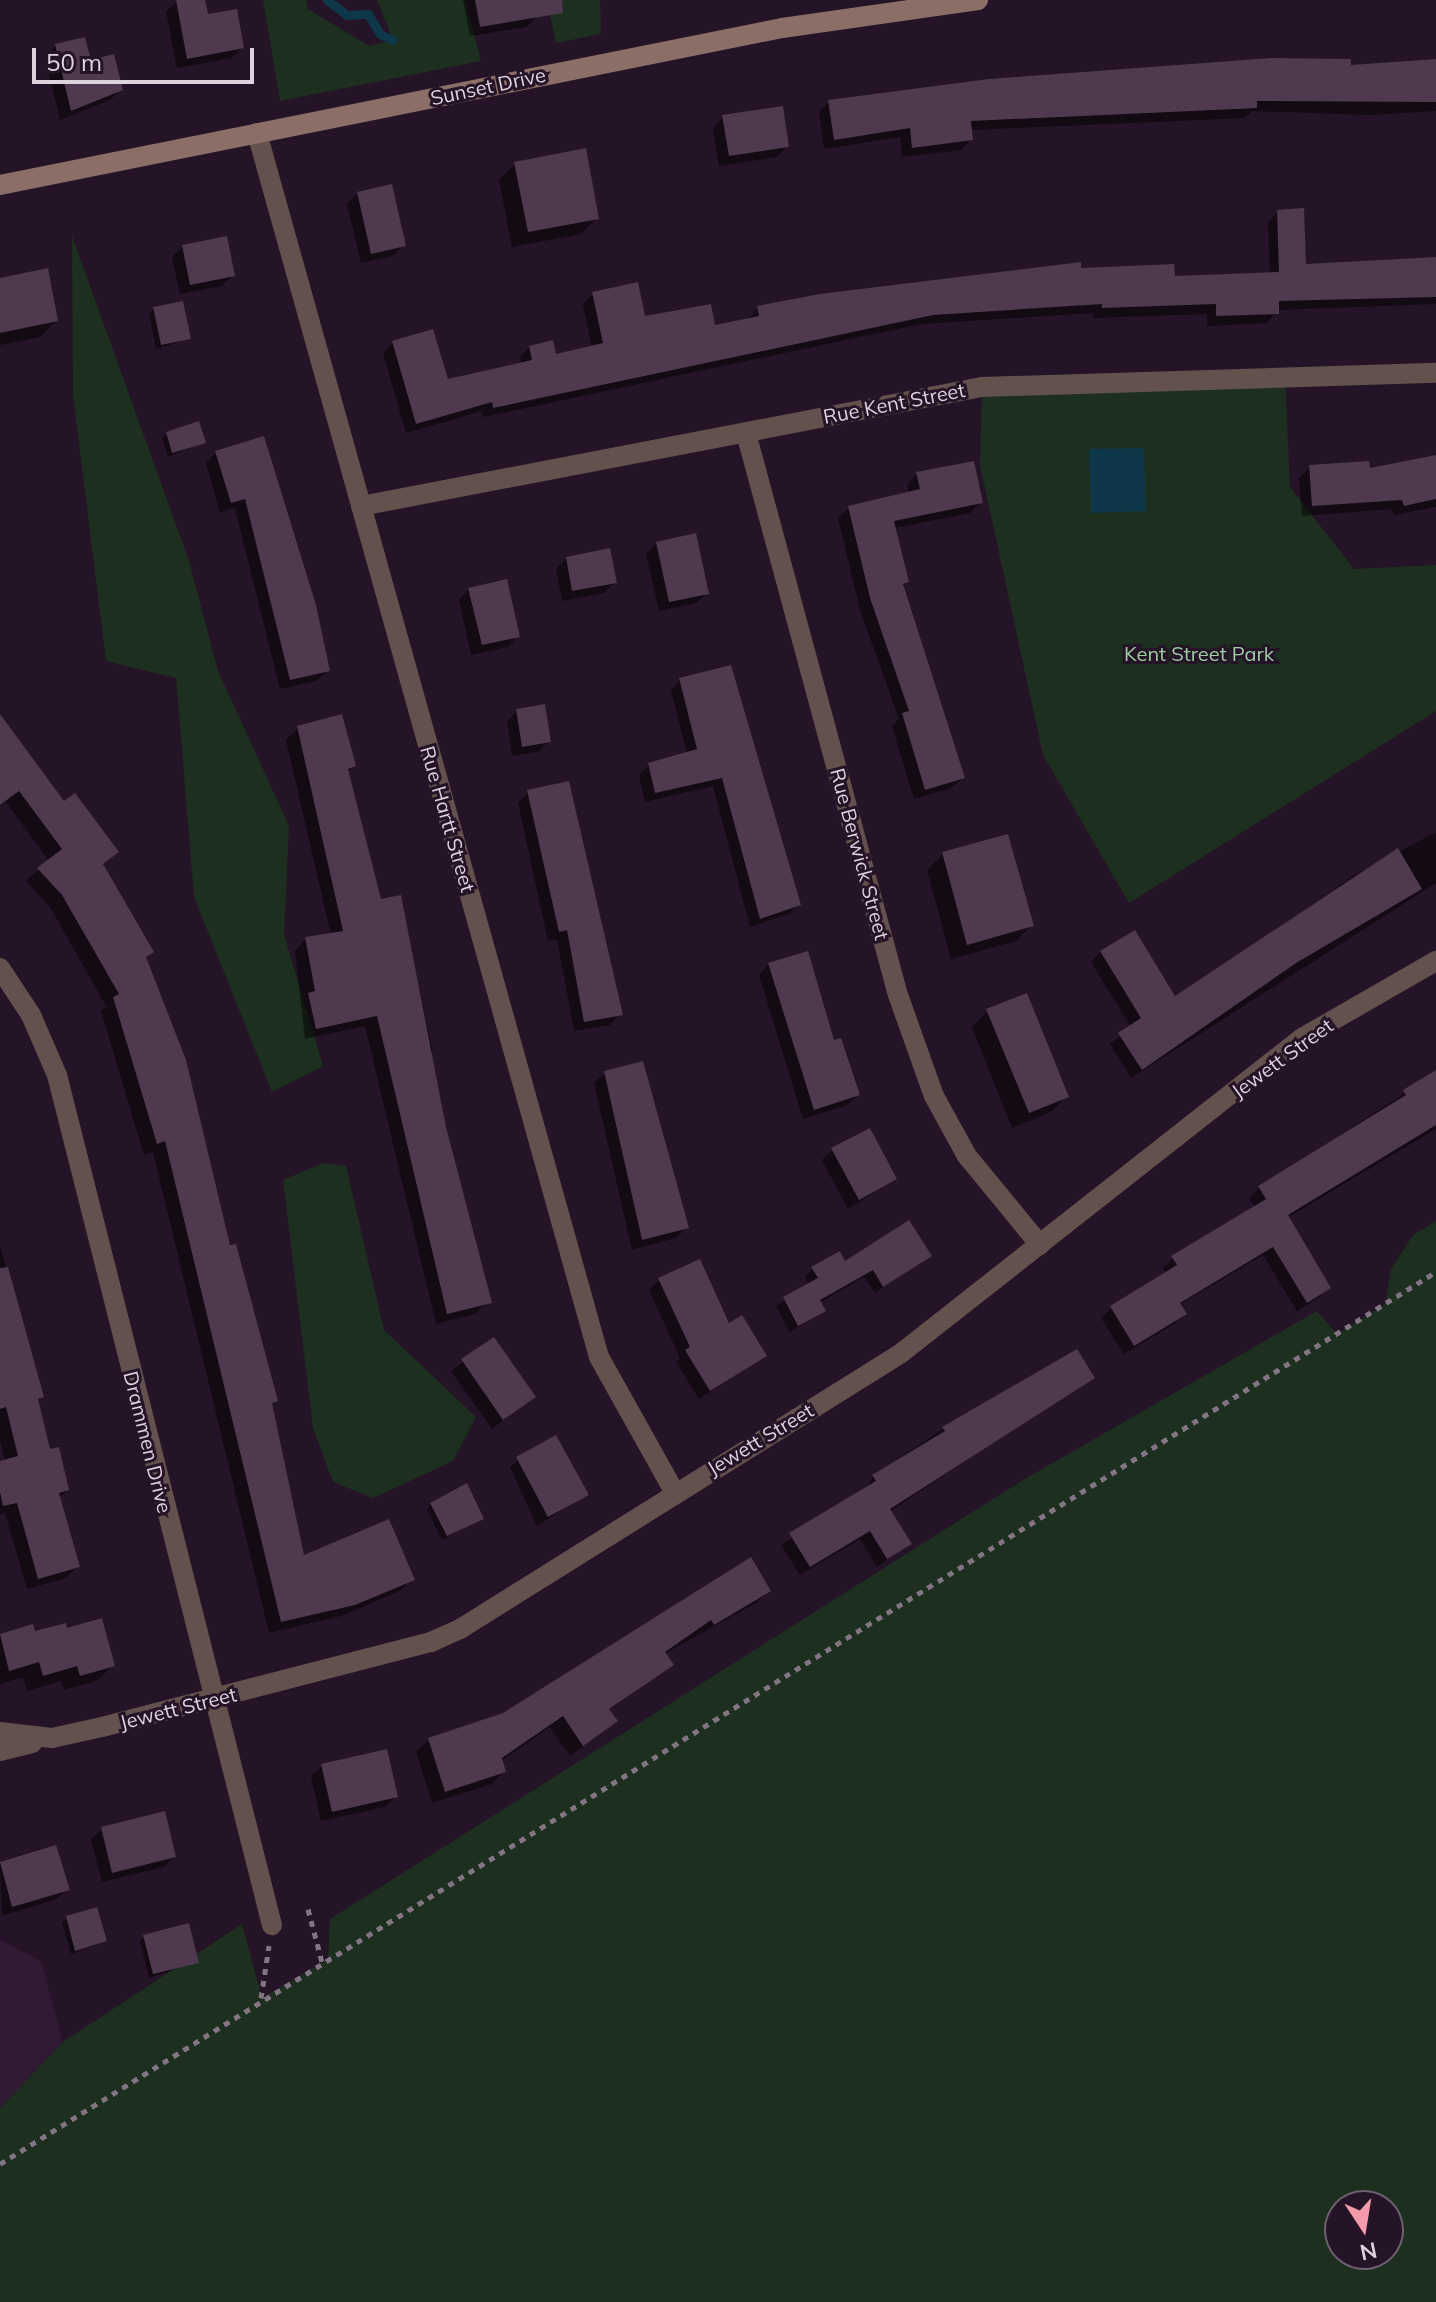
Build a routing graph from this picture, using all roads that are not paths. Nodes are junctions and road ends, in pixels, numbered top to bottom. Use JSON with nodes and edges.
{"nodes":[{"id":1,"x":978,"y":0,"type":"edge"},
{"id":2,"x":257,"y":133,"type":"junction"},
{"id":3,"x":0,"y":185,"type":"edge"},
{"id":4,"x":1436,"y":373,"type":"edge"},
{"id":5,"x":746,"y":433,"type":"junction"},
{"id":6,"x":361,"y":506,"type":"junction"},
{"id":7,"x":1436,"y":961,"type":"edge"},
{"id":8,"x":0,"y":968,"type":"edge"},
{"id":9,"x":1040,"y":1245,"type":"junction"},
{"id":10,"x":674,"y":1491,"type":"junction"},
{"id":11,"x":211,"y":1699,"type":"junction"},
{"id":12,"x":0,"y":1732,"type":"edge"},
{"id":13,"x":52,"y":1738,"type":"junction"},
{"id":14,"x":0,"y":1751,"type":"edge"},
{"id":15,"x":272,"y":1925,"type":"road end"}],
"edges":[{"from":1,"to":2,"type":"street","name":"Sunset Drive"},
{"from":2,"to":3,"type":"street","name":"Sunset Drive"},
{"from":2,"to":6,"type":"street","name":"Rue Hartt Street"},
{"from":4,"to":5,"type":"street","name":"Rue Kent Street"},
{"from":5,"to":6,"type":"street","name":"Rue Kent Street"},
{"from":5,"to":9,"type":"street","name":"Rue Berwick Street"},
{"from":6,"to":10,"type":"street","name":"Rue Hartt Street"},
{"from":7,"to":9,"type":"street","name":"Jewett Street"},
{"from":8,"to":11,"type":"street","name":"Drammen Drive"},
{"from":9,"to":10,"type":"street","name":"Jewett Street"},
{"from":10,"to":11,"type":"street","name":"Jewett Street"},
{"from":11,"to":13,"type":"street","name":"Jewett Street"},
{"from":11,"to":15,"type":"street","name":"Drammen Drive"},
{"from":12,"to":13,"type":"street","name":"Jewett Street"},
{"from":13,"to":14,"type":"street"}]}
